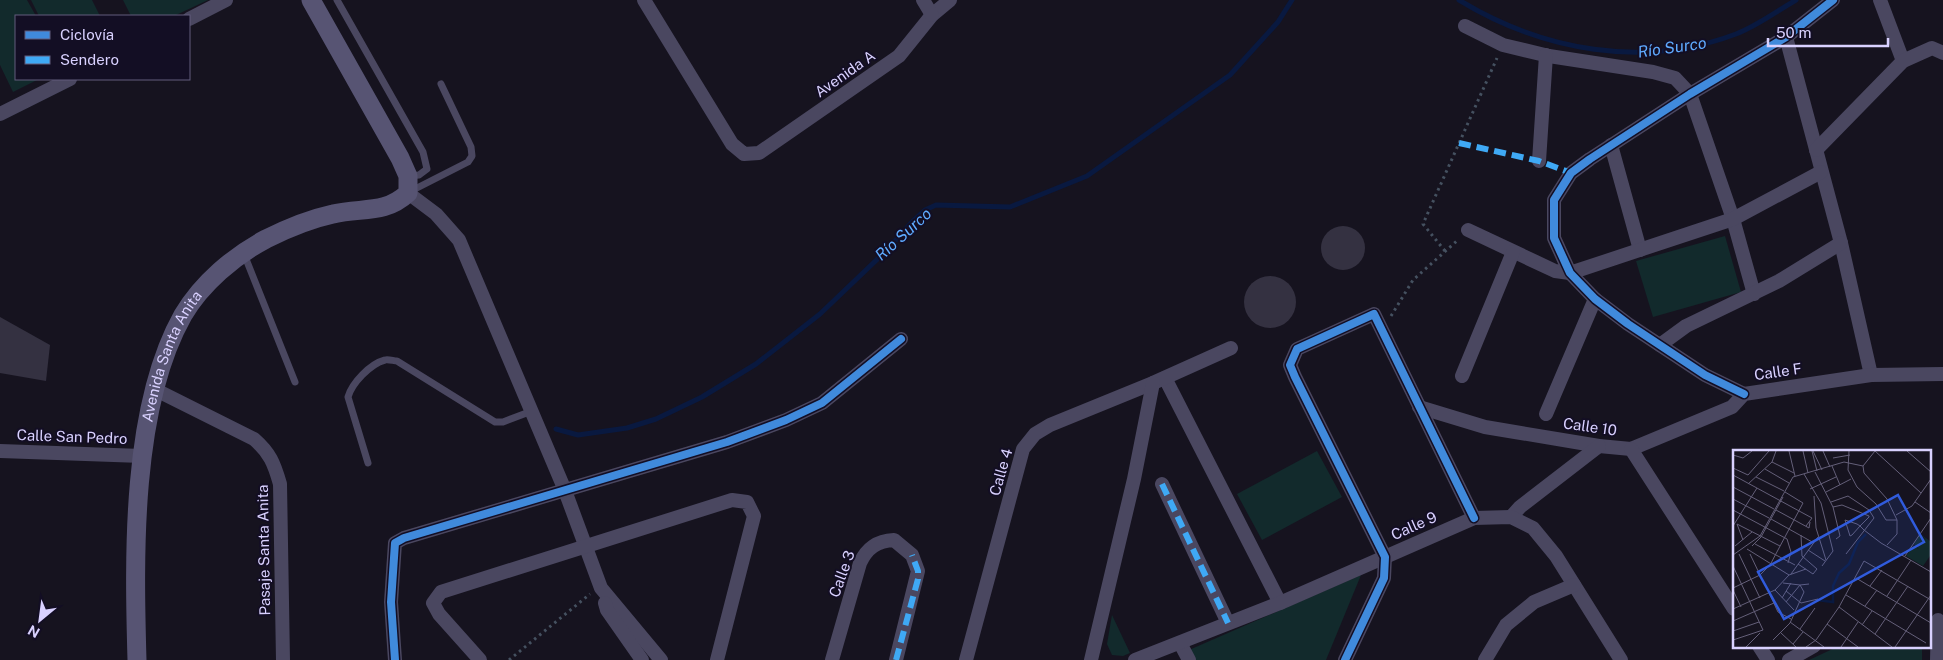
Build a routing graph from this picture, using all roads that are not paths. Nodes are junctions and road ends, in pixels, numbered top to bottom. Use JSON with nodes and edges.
{"nodes":[{"id":1,"x":226,"y":0,"type":"edge"},
{"id":2,"x":337,"y":0,"type":"edge"},
{"id":3,"x":644,"y":0,"type":"edge"},
{"id":4,"x":923,"y":0,"type":"edge"},
{"id":5,"x":950,"y":0,"type":"edge"},
{"id":6,"x":1833,"y":0,"type":"edge"},
{"id":7,"x":1880,"y":0,"type":"edge"},
{"id":8,"x":313,"y":1,"type":"edge"},
{"id":9,"x":932,"y":15,"type":"junction"},
{"id":10,"x":190,"y":18,"type":"edge"},
{"id":11,"x":1465,"y":26,"type":"dead end"},
{"id":12,"x":1786,"y":36,"type":"junction"},
{"id":13,"x":1943,"y":53,"type":"edge"},
{"id":14,"x":1546,"y":55,"type":"junction"},
{"id":15,"x":1903,"y":61,"type":"junction"},
{"id":16,"x":68,"y":80,"type":"edge"},
{"id":17,"x":441,"y":84,"type":"dead end"},
{"id":18,"x":1690,"y":94,"type":"junction"},
{"id":19,"x":0,"y":114,"type":"edge"},
{"id":20,"x":1611,"y":145,"type":"junction"},
{"id":21,"x":1816,"y":150,"type":"junction"},
{"id":22,"x":1539,"y":161,"type":"dead end"},
{"id":23,"x":1821,"y":172,"type":"junction"},
{"id":24,"x":408,"y":184,"type":"junction"},
{"id":25,"x":1733,"y":219,"type":"junction"},
{"id":26,"x":1468,"y":230,"type":"road end"},
{"id":27,"x":1842,"y":243,"type":"junction"},
{"id":28,"x":1640,"y":250,"type":"junction"},
{"id":29,"x":243,"y":251,"type":"junction"},
{"id":30,"x":1513,"y":252,"type":"junction"},
{"id":31,"x":1570,"y":273,"type":"junction"},
{"id":32,"x":1754,"y":294,"type":"junction"},
{"id":33,"x":1594,"y":299,"type":"junction"},
{"id":34,"x":902,"y":339,"type":"dead end"},
{"id":35,"x":1660,"y":345,"type":"junction"},
{"id":36,"x":1231,"y":348,"type":"dead end"},
{"id":37,"x":1943,"y":374,"type":"edge"},
{"id":38,"x":1871,"y":375,"type":"junction"},
{"id":39,"x":1462,"y":376,"type":"dead end"},
{"id":40,"x":1159,"y":380,"type":"junction"},
{"id":41,"x":295,"y":382,"type":"dead end"},
{"id":42,"x":154,"y":389,"type":"junction"},
{"id":43,"x":1744,"y":394,"type":"junction"},
{"id":44,"x":1418,"y":407,"type":"junction"},
{"id":45,"x":532,"y":411,"type":"junction"},
{"id":46,"x":1546,"y":414,"type":"dead end"},
{"id":47,"x":1599,"y":446,"type":"junction"},
{"id":48,"x":1631,"y":449,"type":"junction"},
{"id":49,"x":0,"y":451,"type":"edge"},
{"id":50,"x":142,"y":456,"type":"junction"},
{"id":51,"x":368,"y":463,"type":"dead end"},
{"id":52,"x":1162,"y":484,"type":"dead end"},
{"id":53,"x":564,"y":488,"type":"junction"},
{"id":54,"x":1511,"y":517,"type":"junction"},
{"id":55,"x":1474,"y":518,"type":"junction"},
{"id":56,"x":586,"y":546,"type":"junction"},
{"id":57,"x":1385,"y":557,"type":"junction"},
{"id":58,"x":1574,"y":585,"type":"junction"},
{"id":59,"x":601,"y":588,"type":"junction"},
{"id":60,"x":1280,"y":603,"type":"junction"},
{"id":61,"x":1733,"y":607,"type":"edge"},
{"id":62,"x":1937,"y":620,"type":"edge"},
{"id":63,"x":1228,"y":623,"type":"junction"},
{"id":64,"x":1180,"y":643,"type":"junction"},
{"id":65,"x":1760,"y":648,"type":"edge"},
{"id":66,"x":1810,"y":648,"type":"edge"},
{"id":67,"x":137,"y":660,"type":"edge"},
{"id":68,"x":283,"y":660,"type":"edge"},
{"id":69,"x":395,"y":660,"type":"edge"},
{"id":70,"x":480,"y":660,"type":"edge"},
{"id":71,"x":642,"y":660,"type":"edge"},
{"id":72,"x":661,"y":660,"type":"edge"},
{"id":73,"x":717,"y":660,"type":"edge"},
{"id":74,"x":832,"y":660,"type":"edge"},
{"id":75,"x":896,"y":660,"type":"edge"},
{"id":76,"x":966,"y":660,"type":"edge"},
{"id":77,"x":1092,"y":660,"type":"edge"},
{"id":78,"x":1135,"y":660,"type":"edge"},
{"id":79,"x":1189,"y":660,"type":"edge"},
{"id":80,"x":1345,"y":660,"type":"edge"},
{"id":81,"x":1485,"y":660,"type":"edge"},
{"id":82,"x":1621,"y":660,"type":"edge"},
{"id":83,"x":1768,"y":660,"type":"edge"},
{"id":84,"x":1789,"y":660,"type":"edge"},
{"id":85,"x":1937,"y":660,"type":"edge"}],
"edges":[{"from":1,"to":10,"type":"street"},
{"from":2,"to":24,"type":"lane"},
{"from":3,"to":9,"type":"street","name":"Avenida A"},
{"from":4,"to":9,"type":"street"},
{"from":5,"to":9,"type":"street","name":"Avenida A"},
{"from":6,"to":12,"type":"street"},
{"from":7,"to":15,"type":"street"},
{"from":8,"to":24,"type":"street"},
{"from":11,"to":14,"type":"street"},
{"from":12,"to":18,"type":"street"},
{"from":12,"to":21,"type":"street"},
{"from":13,"to":15,"type":"street"},
{"from":14,"to":18,"type":"street"},
{"from":14,"to":22,"type":"street"},
{"from":15,"to":21,"type":"street"},
{"from":16,"to":19,"type":"street"},
{"from":17,"to":24,"type":"lane"},
{"from":18,"to":20,"type":"street"},
{"from":18,"to":25,"type":"street"},
{"from":20,"to":28,"type":"street"},
{"from":20,"to":31,"type":"street"},
{"from":21,"to":23,"type":"street"},
{"from":23,"to":25,"type":"street"},
{"from":23,"to":27,"type":"street"},
{"from":24,"to":29,"type":"street","name":"Avenida Santa Anita"},
{"from":24,"to":45,"type":"street"},
{"from":25,"to":28,"type":"street"},
{"from":25,"to":32,"type":"street"},
{"from":26,"to":30,"type":"street"},
{"from":27,"to":32,"type":"street"},
{"from":27,"to":38,"type":"street"},
{"from":28,"to":31,"type":"street"},
{"from":29,"to":41,"type":"lane"},
{"from":29,"to":42,"type":"street","name":"Avenida Santa Anita"},
{"from":30,"to":31,"type":"street"},
{"from":30,"to":39,"type":"street"},
{"from":31,"to":33,"type":"street"},
{"from":32,"to":35,"type":"street"},
{"from":33,"to":35,"type":"street"},
{"from":33,"to":46,"type":"street"},
{"from":34,"to":53,"type":"street"},
{"from":35,"to":43,"type":"street"},
{"from":36,"to":40,"type":"street","name":"Calle 4"},
{"from":37,"to":38,"type":"street","name":"Calle F"},
{"from":38,"to":43,"type":"street","name":"Calle F"},
{"from":40,"to":60,"type":"street"},
{"from":40,"to":76,"type":"street","name":"Calle 4"},
{"from":40,"to":77,"type":"street"},
{"from":42,"to":50,"type":"street","name":"Avenida Santa Anita"},
{"from":42,"to":68,"type":"street","name":"Pasaje Santa Anita"},
{"from":43,"to":48,"type":"street","name":"Calle F"},
{"from":44,"to":47,"type":"street","name":"Calle 10"},
{"from":44,"to":55,"type":"street"},
{"from":44,"to":57,"type":"street"},
{"from":45,"to":51,"type":"lane"},
{"from":45,"to":53,"type":"street"},
{"from":47,"to":48,"type":"street","name":"Calle 10"},
{"from":47,"to":54,"type":"street"},
{"from":48,"to":61,"type":"street","name":"Calle 10"},
{"from":49,"to":50,"type":"street","name":"Calle San Pedro"},
{"from":50,"to":67,"type":"street","name":"Avenida Santa Anita"},
{"from":52,"to":63,"type":"street"},
{"from":53,"to":56,"type":"street"},
{"from":53,"to":69,"type":"street"},
{"from":54,"to":55,"type":"street","name":"Calle 9"},
{"from":54,"to":58,"type":"street","name":"Calle 9"},
{"from":55,"to":57,"type":"street","name":"Calle 9"},
{"from":56,"to":59,"type":"street"},
{"from":56,"to":70,"type":"street"},
{"from":56,"to":73,"type":"street"},
{"from":57,"to":60,"type":"street","name":"Calle 9"},
{"from":57,"to":80,"type":"street"},
{"from":58,"to":81,"type":"street"},
{"from":58,"to":82,"type":"street","name":"Calle 9"},
{"from":59,"to":71,"type":"street"},
{"from":59,"to":72,"type":"street"},
{"from":60,"to":63,"type":"street","name":"Calle 9"},
{"from":62,"to":85,"type":"street"},
{"from":63,"to":64,"type":"street","name":"Calle 9"},
{"from":64,"to":78,"type":"street","name":"Calle 9"},
{"from":64,"to":79,"type":"street"},
{"from":65,"to":83,"type":"street"},
{"from":66,"to":84,"type":"street"},
{"from":74,"to":75,"type":"street","name":"Calle 3"}]}
